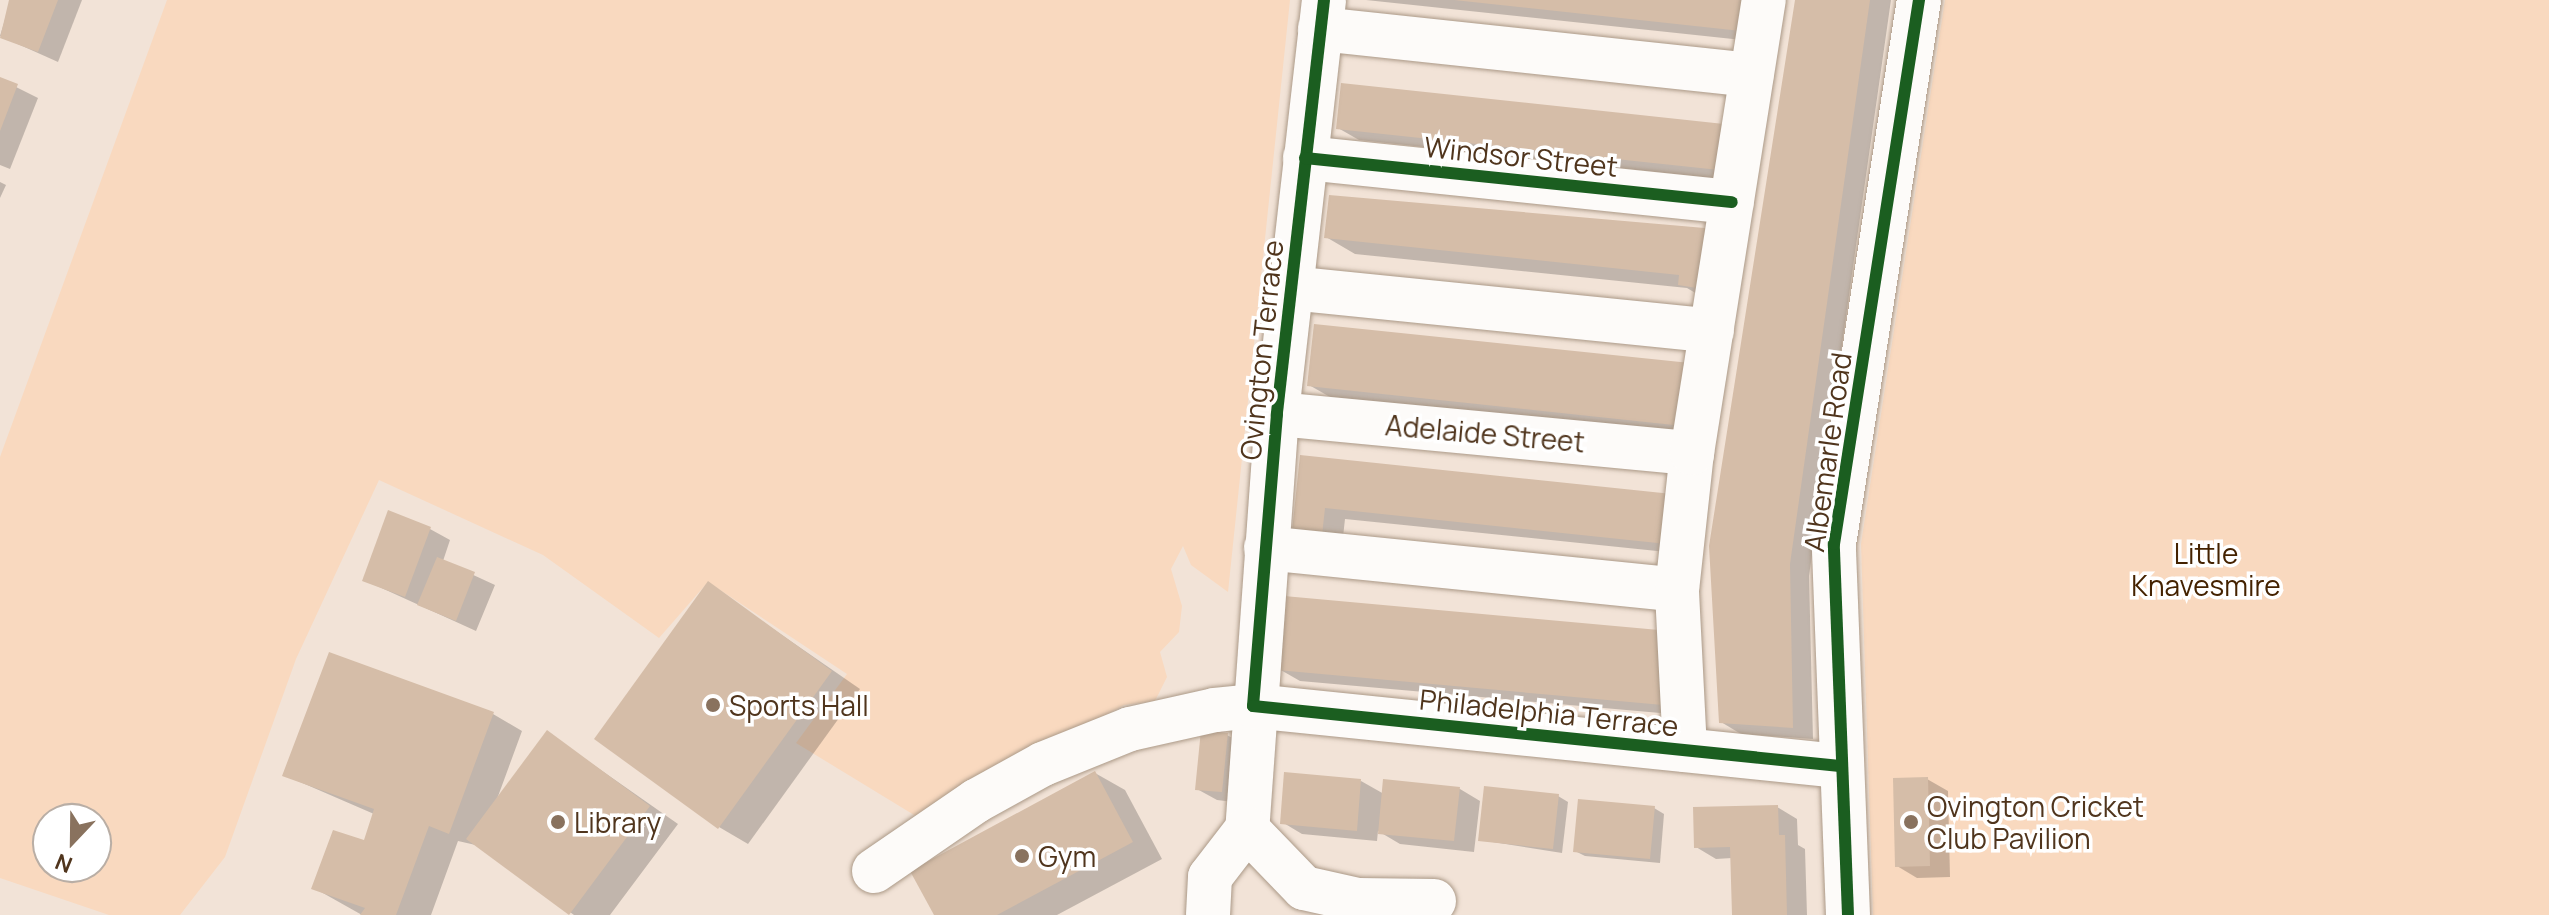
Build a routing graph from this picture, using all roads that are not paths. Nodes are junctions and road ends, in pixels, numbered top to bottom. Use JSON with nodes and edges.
{"nodes":[{"id":1,"x":1764,"y":0,"type":"edge"},
{"id":2,"x":1919,"y":0,"type":"edge"},
{"id":3,"x":1322,"y":14,"type":"edge"},
{"id":4,"x":1752,"y":75,"type":"junction"},
{"id":5,"x":1305,"y":158,"type":"junction"},
{"id":6,"x":1732,"y":202,"type":"junction"},
{"id":7,"x":1291,"y":288,"type":"junction"},
{"id":8,"x":1712,"y":331,"type":"junction"},
{"id":9,"x":1277,"y":414,"type":"junction"},
{"id":10,"x":1692,"y":453,"type":"junction"},
{"id":11,"x":1266,"y":548,"type":"junction"},
{"id":12,"x":1677,"y":590,"type":"junction"},
{"id":13,"x":1253,"y":706,"type":"junction"},
{"id":14,"x":1685,"y":750,"type":"junction"},
{"id":15,"x":1840,"y":766,"type":"junction"},
{"id":16,"x":1247,"y":829,"type":"junction"},
{"id":17,"x":874,"y":871,"type":"dead end"},
{"id":18,"x":1434,"y":901,"type":"dead end"},
{"id":19,"x":1358,"y":908,"type":"edge"},
{"id":20,"x":1208,"y":915,"type":"edge"},
{"id":21,"x":1848,"y":915,"type":"edge"}],
"edges":[{"from":1,"to":4,"type":"street"},
{"from":2,"to":15,"type":"street","name":"Albemarle Road"},
{"from":3,"to":4,"type":"street"},
{"from":3,"to":5,"type":"street","name":"Ovington Terrace"},
{"from":4,"to":6,"type":"street"},
{"from":5,"to":6,"type":"street","name":"Windsor Street"},
{"from":5,"to":7,"type":"street","name":"Ovington Terrace"},
{"from":6,"to":8,"type":"street"},
{"from":7,"to":8,"type":"street"},
{"from":7,"to":9,"type":"street","name":"Ovington Terrace"},
{"from":8,"to":10,"type":"street"},
{"from":9,"to":10,"type":"street","name":"Adelaide Street"},
{"from":9,"to":11,"type":"street","name":"Ovington Terrace"},
{"from":10,"to":12,"type":"street"},
{"from":11,"to":12,"type":"street"},
{"from":11,"to":13,"type":"street","name":"Ovington Terrace"},
{"from":12,"to":14,"type":"street"},
{"from":13,"to":14,"type":"street","name":"Philadelphia Terrace"},
{"from":13,"to":16,"type":"street","name":"Ovington Terrace"},
{"from":13,"to":17,"type":"street","name":"Philadelphia Terrace"},
{"from":14,"to":15,"type":"street","name":"Philadelphia Terrace"},
{"from":15,"to":21,"type":"street","name":"Albemarle Road"},
{"from":16,"to":19,"type":"street"},
{"from":16,"to":20,"type":"street"},
{"from":18,"to":19,"type":"street"}]}
